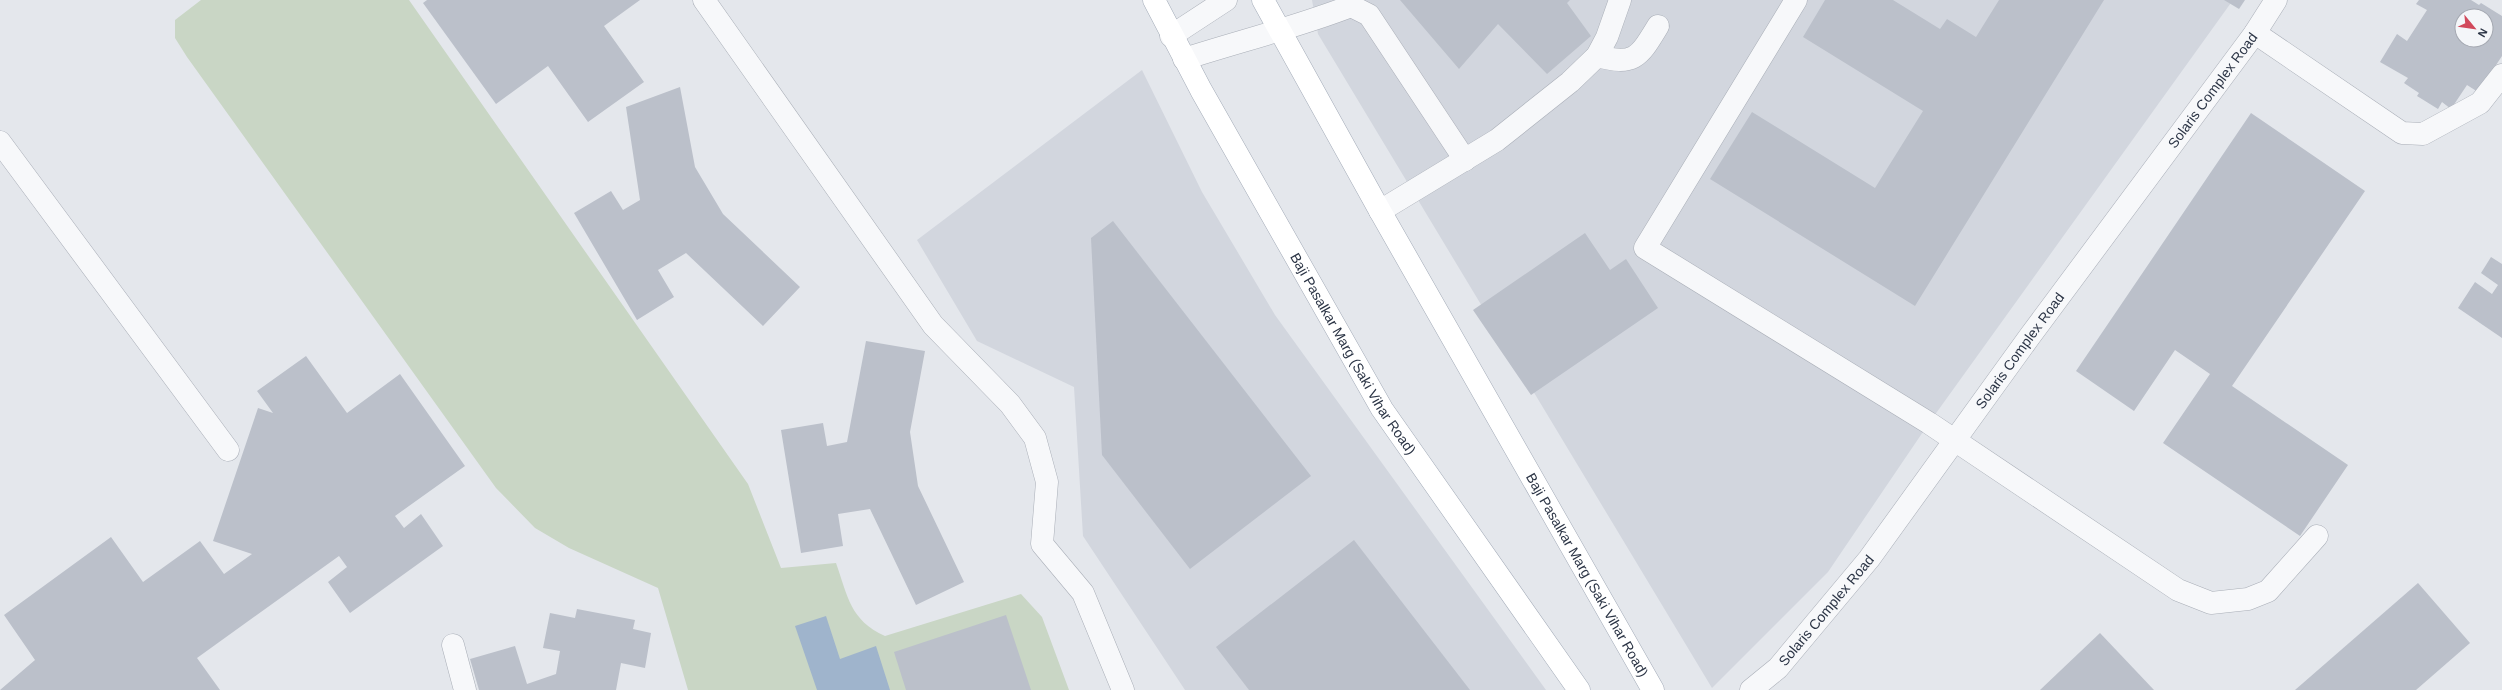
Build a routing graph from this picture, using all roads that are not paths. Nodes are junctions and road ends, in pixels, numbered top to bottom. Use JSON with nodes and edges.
{"nodes":[{"id":1,"x":704,"y":0,"type":"edge"},
{"id":2,"x":1226,"y":0,"type":"edge"},
{"id":3,"x":1263,"y":0,"type":"edge"},
{"id":4,"x":1620,"y":0,"type":"edge"},
{"id":5,"x":1796,"y":0,"type":"edge"},
{"id":6,"x":2276,"y":0,"type":"edge"},
{"id":7,"x":1158,"y":2,"type":"edge"},
{"id":8,"x":1658,"y":26,"type":"dead end"},
{"id":9,"x":1277,"y":30,"type":"junction"},
{"id":10,"x":2255,"y":33,"type":"junction"},
{"id":11,"x":1172,"y":36,"type":"junction"},
{"id":12,"x":1597,"y":56,"type":"junction"},
{"id":13,"x":1184,"y":59,"type":"junction"},
{"id":14,"x":2502,"y":75,"type":"edge"},
{"id":15,"x":0,"y":142,"type":"edge"},
{"id":16,"x":1465,"y":160,"type":"junction"},
{"id":17,"x":1380,"y":211,"type":"junction"},
{"id":18,"x":1954,"y":441,"type":"junction"},
{"id":19,"x":228,"y":450,"type":"dead end"},
{"id":20,"x":2317,"y":536,"type":"dead end"},
{"id":21,"x":452,"y":645,"type":"dead end"},
{"id":22,"x":465,"y":690,"type":"edge"},
{"id":23,"x":1123,"y":690,"type":"edge"},
{"id":24,"x":1579,"y":690,"type":"edge"},
{"id":25,"x":1653,"y":690,"type":"edge"},
{"id":26,"x":1751,"y":690,"type":"edge"}],
"edges":[{"from":1,"to":23,"type":"street"},
{"from":2,"to":11,"type":"street"},
{"from":3,"to":9,"type":"main road","name":"Baji Pasalkar Marg (Saki Vihar Road)"},
{"from":4,"to":12,"type":"street"},
{"from":5,"to":18,"type":"street"},
{"from":6,"to":10,"type":"street","name":"Solaris Complex Road"},
{"from":7,"to":11,"type":"main road","name":"Baji Pasalkar Marg (Saki Vihar Road)"},
{"from":8,"to":12,"type":"street"},
{"from":9,"to":13,"type":"street"},
{"from":9,"to":16,"type":"street"},
{"from":9,"to":17,"type":"main road","name":"Baji Pasalkar Marg (Saki Vihar Road)"},
{"from":10,"to":14,"type":"street"},
{"from":10,"to":18,"type":"street","name":"Solaris Complex Road"},
{"from":11,"to":13,"type":"main road","name":"Baji Pasalkar Marg (Saki Vihar Road)"},
{"from":12,"to":16,"type":"street"},
{"from":13,"to":24,"type":"main road","name":"Baji Pasalkar Marg (Saki Vihar Road)"},
{"from":15,"to":19,"type":"street"},
{"from":16,"to":17,"type":"street"},
{"from":17,"to":25,"type":"main road","name":"Baji Pasalkar Marg (Saki Vihar Road)"},
{"from":18,"to":20,"type":"street"},
{"from":18,"to":26,"type":"street","name":"Solaris Complex Road"},
{"from":21,"to":22,"type":"street"}]}
